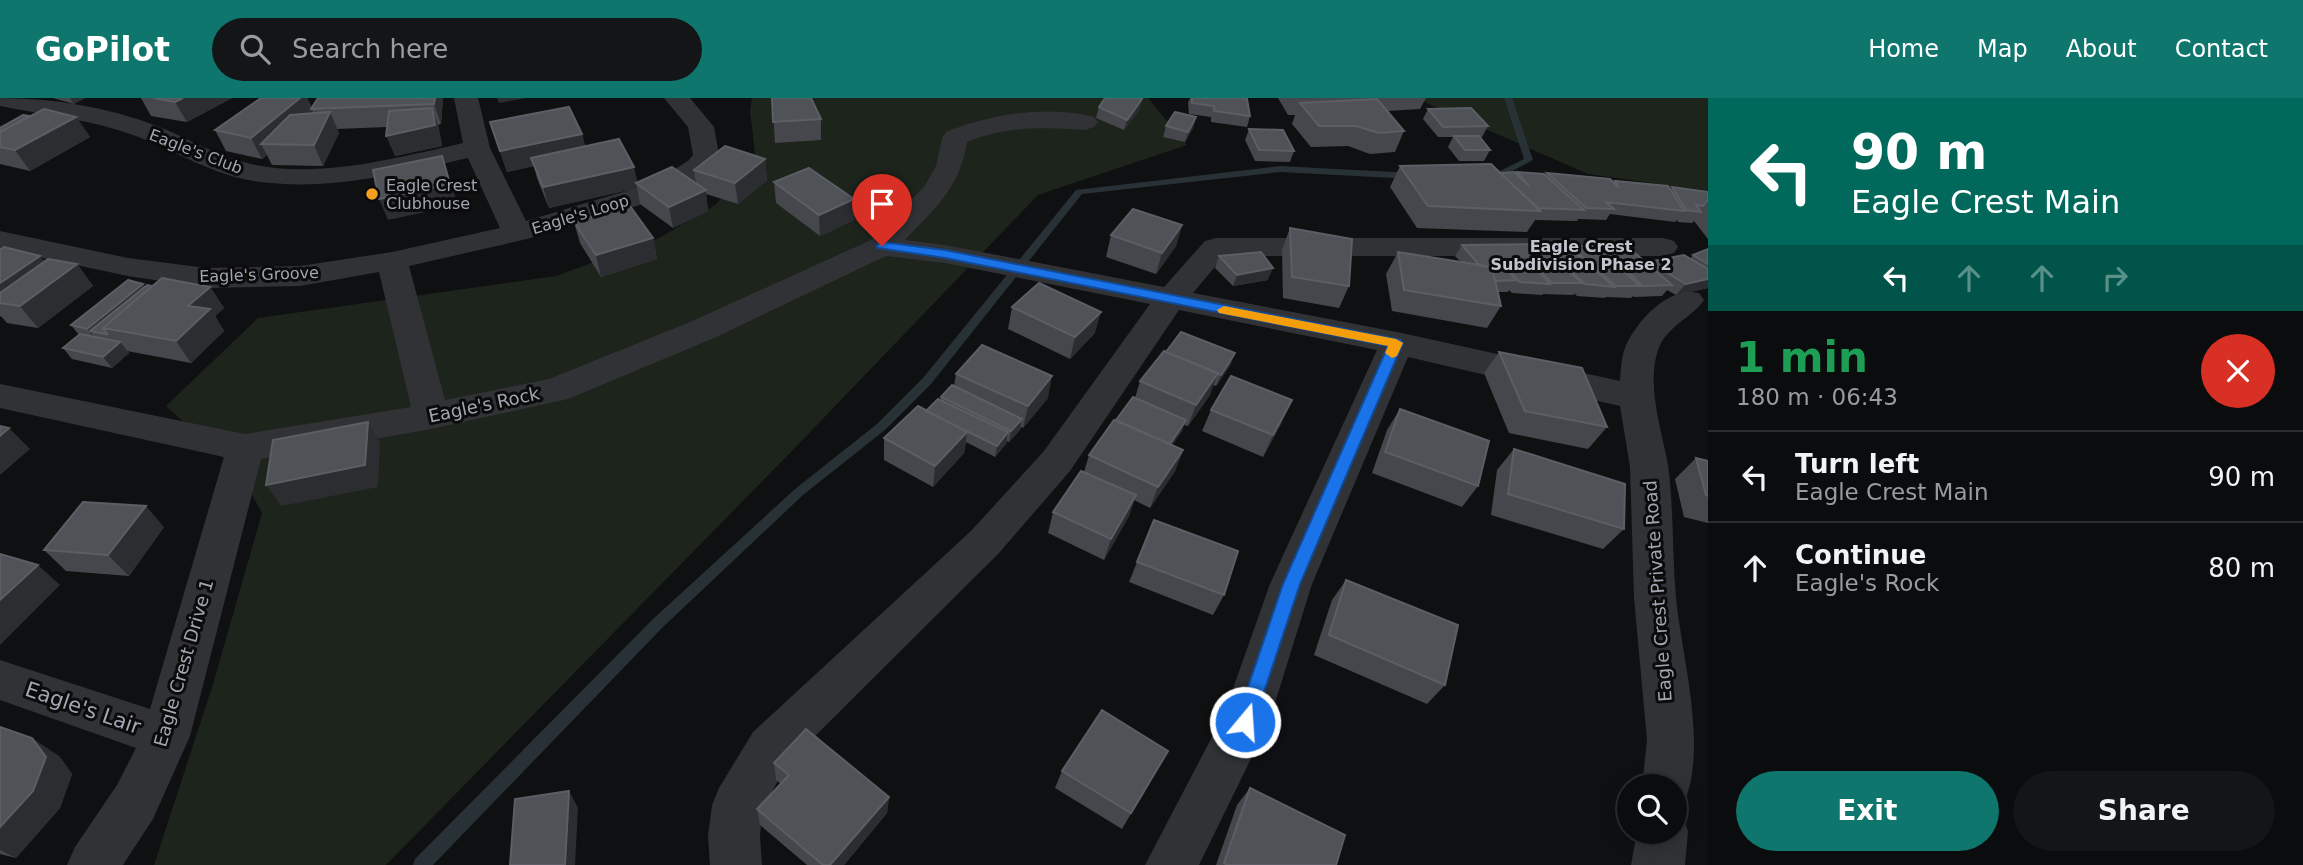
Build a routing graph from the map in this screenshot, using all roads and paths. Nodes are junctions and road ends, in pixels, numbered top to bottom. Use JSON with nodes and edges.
{"nodes":[{"id":1,"x":466,"y":98,"type":"edge"},
{"id":2,"x":676,"y":98,"type":"edge"},
{"id":3,"x":0,"y":99,"type":"edge"},
{"id":4,"x":1085,"y":122,"type":"dead end"},
{"id":5,"x":477,"y":148,"type":"junction"},
{"id":6,"x":517,"y":233,"type":"junction"},
{"id":7,"x":0,"y":240,"type":"edge"},
{"id":8,"x":882,"y":246,"type":"junction"},
{"id":9,"x":1663,"y":247,"type":"dead end"},
{"id":10,"x":392,"y":261,"type":"junction"},
{"id":11,"x":1170,"y":300,"type":"junction"},
{"id":12,"x":1688,"y":300,"type":"dead end"},
{"id":13,"x":1396,"y":343,"type":"junction"},
{"id":14,"x":0,"y":397,"type":"edge"},
{"id":15,"x":1636,"y":397,"type":"junction"},
{"id":16,"x":432,"y":416,"type":"junction"},
{"id":17,"x":245,"y":448,"type":"junction"},
{"id":18,"x":0,"y":680,"type":"edge"},
{"id":19,"x":166,"y":736,"type":"junction"},
{"id":20,"x":1668,"y":774,"type":"edge"},
{"id":21,"x":1662,"y":844,"type":"edge"},
{"id":22,"x":93,"y":865,"type":"edge"},
{"id":23,"x":736,"y":865,"type":"edge"},
{"id":24,"x":1171,"y":865,"type":"edge"},
{"id":25,"x":1657,"y":865,"type":"edge"}],
"edges":[{"from":1,"to":5,"type":"street","name":"Eagle's Loop"},
{"from":2,"to":6,"type":"street","name":"Eagle's Loop"},
{"from":3,"to":5,"type":"street","name":"Eagle's Club"},
{"from":4,"to":8,"type":"street"},
{"from":5,"to":6,"type":"street","name":"Eagle's Loop"},
{"from":6,"to":10,"type":"street","name":"Eagle's Groove"},
{"from":7,"to":10,"type":"street","name":"Eagle's Groove"},
{"from":8,"to":11,"type":"street"},
{"from":8,"to":16,"type":"street","name":"Eagle's Rock"},
{"from":9,"to":11,"type":"street"},
{"from":10,"to":16,"type":"street"},
{"from":11,"to":13,"type":"street"},
{"from":11,"to":23,"type":"street"},
{"from":12,"to":15,"type":"street","name":"Eagle Crest Private Road"},
{"from":13,"to":15,"type":"street"},
{"from":13,"to":24,"type":"street"},
{"from":14,"to":17,"type":"street","name":"Eagle's Rock"},
{"from":15,"to":20,"type":"street","name":"Eagle Crest Private Road"},
{"from":16,"to":17,"type":"street","name":"Eagle's Rock"},
{"from":17,"to":19,"type":"street","name":"Eagle Crest Drive 1"},
{"from":18,"to":19,"type":"street","name":"Eagle's Lair"},
{"from":19,"to":22,"type":"street","name":"Eagle Crest Drive 1"},
{"from":21,"to":25,"type":"street"}]}
